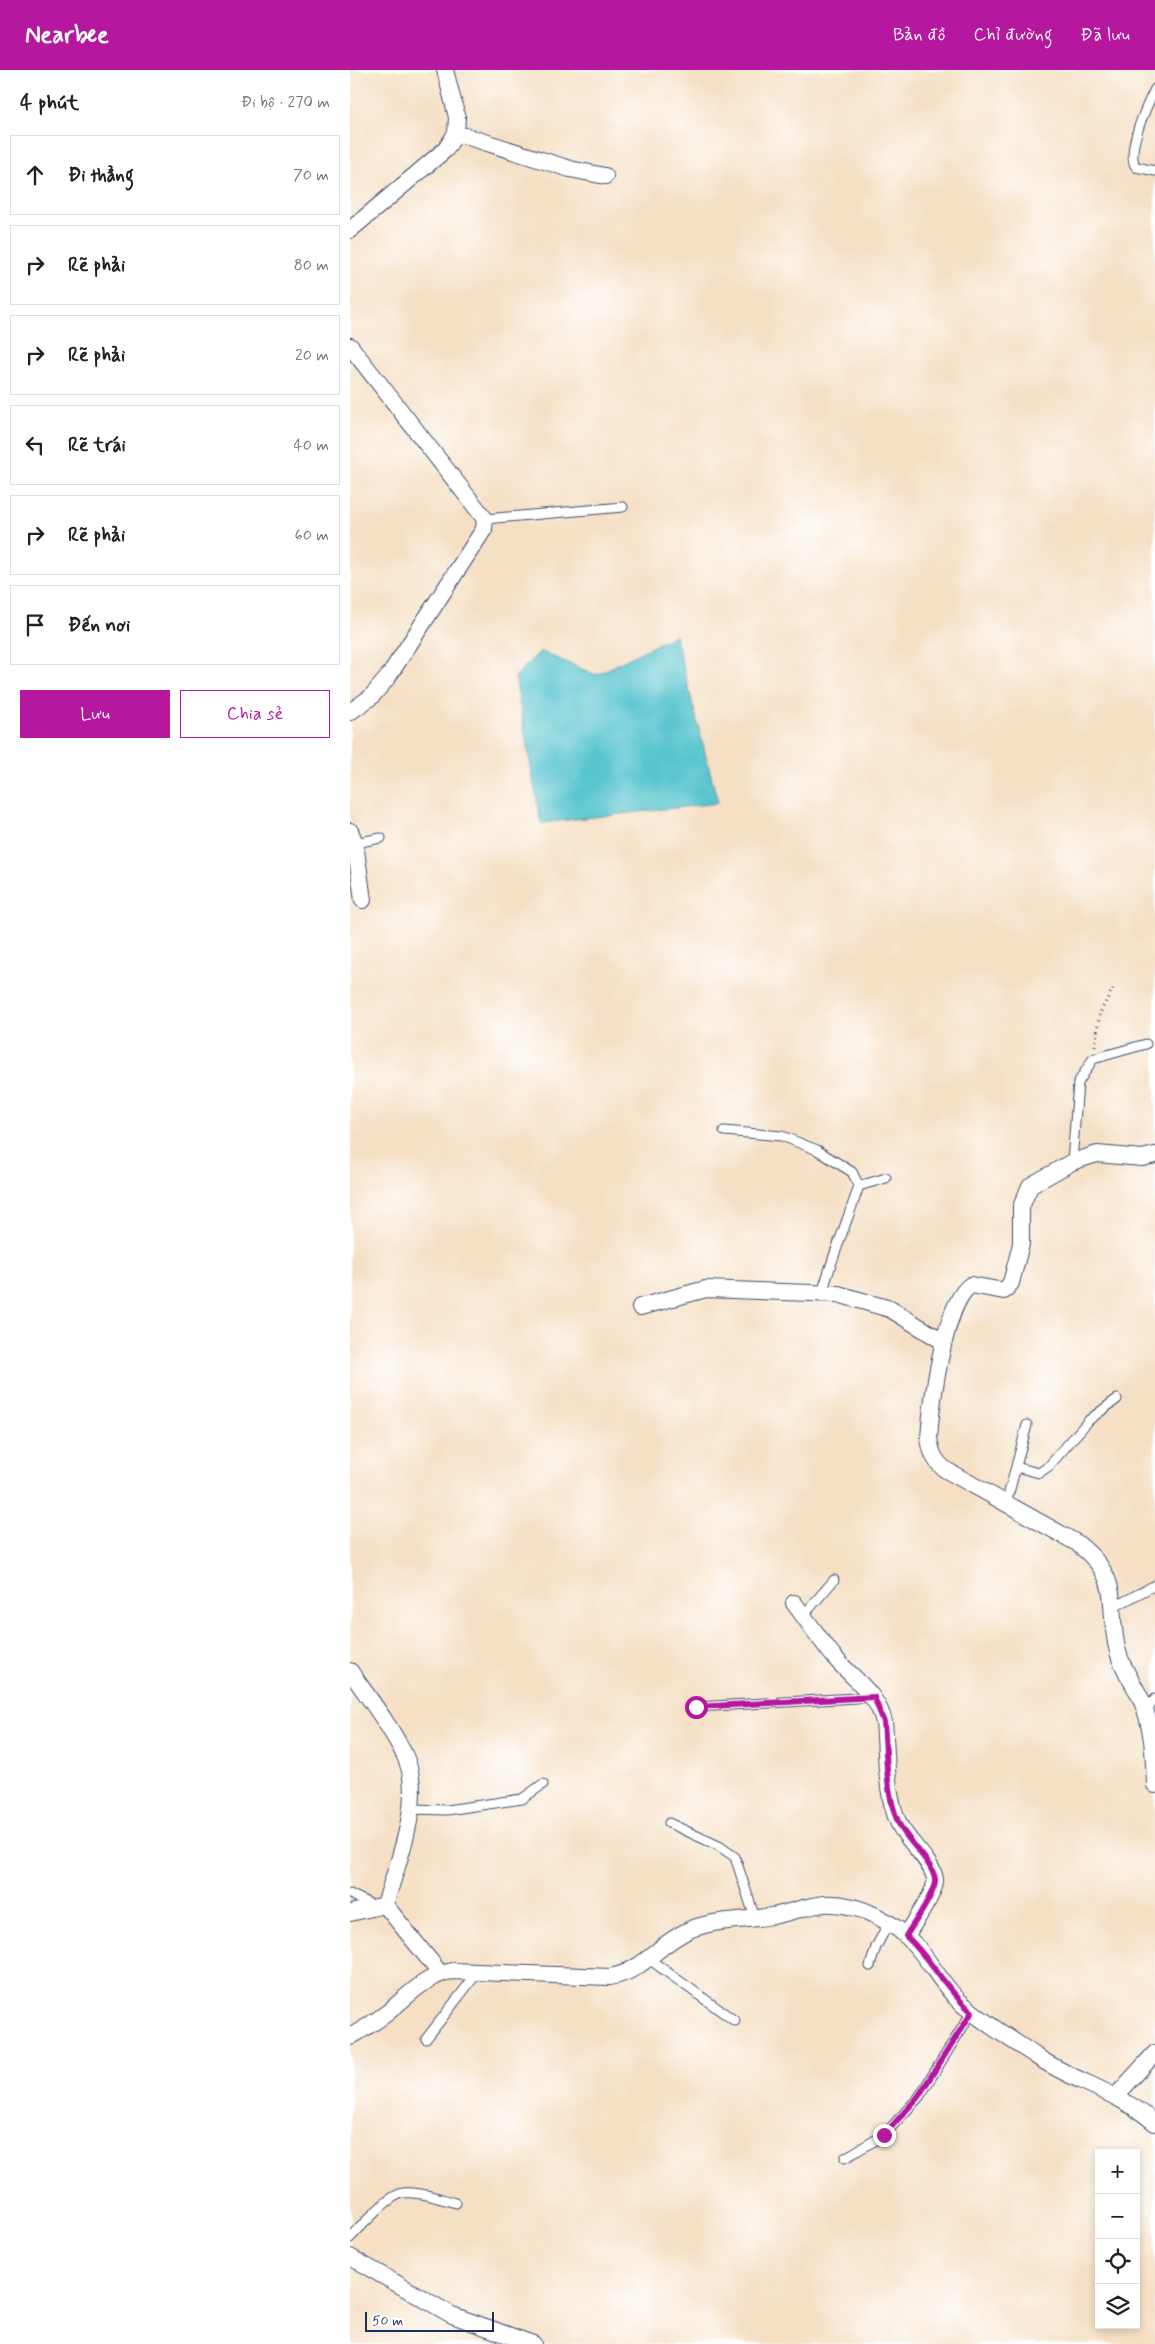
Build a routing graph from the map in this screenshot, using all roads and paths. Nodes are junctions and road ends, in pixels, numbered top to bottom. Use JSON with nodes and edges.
{"nodes":[{"id":1,"x":445,"y":70,"type":"edge"},
{"id":2,"x":1155,"y":89,"type":"edge"},
{"id":3,"x":456,"y":133,"type":"junction"},
{"id":4,"x":1155,"y":170,"type":"edge"},
{"id":5,"x":605,"y":176,"type":"dead end"},
{"id":6,"x":350,"y":230,"type":"edge"},
{"id":7,"x":350,"y":346,"type":"edge"},
{"id":8,"x":623,"y":507,"type":"dead end"},
{"id":9,"x":485,"y":519,"type":"junction"},
{"id":10,"x":350,"y":712,"type":"edge"},
{"id":11,"x":352,"y":837,"type":"edge"},
{"id":12,"x":381,"y":838,"type":"dead end"},
{"id":13,"x":358,"y":891,"type":"edge"},
{"id":14,"x":1114,"y":986,"type":"dead end"},
{"id":15,"x":1146,"y":1044,"type":"dead end"},
{"id":16,"x":1092,"y":1060,"type":"junction"},
{"id":17,"x":724,"y":1131,"type":"dead end"},
{"id":18,"x":1155,"y":1155,"type":"edge"},
{"id":19,"x":1072,"y":1162,"type":"junction"},
{"id":20,"x":886,"y":1178,"type":"dead end"},
{"id":21,"x":859,"y":1186,"type":"junction"},
{"id":22,"x":822,"y":1294,"type":"junction"},
{"id":23,"x":640,"y":1307,"type":"dead end"},
{"id":24,"x":944,"y":1342,"type":"junction"},
{"id":25,"x":1117,"y":1399,"type":"dead end"},
{"id":26,"x":1027,"y":1425,"type":"dead end"},
{"id":27,"x":1016,"y":1467,"type":"junction"},
{"id":28,"x":1006,"y":1504,"type":"junction"},
{"id":29,"x":834,"y":1580,"type":"dead end"},
{"id":30,"x":1155,"y":1586,"type":"edge"},
{"id":31,"x":1114,"y":1607,"type":"junction"},
{"id":32,"x":798,"y":1610,"type":"joint"},
{"id":33,"x":350,"y":1671,"type":"edge"},
{"id":34,"x":874,"y":1697,"type":"junction"},
{"id":35,"x":1151,"y":1705,"type":"edge"},
{"id":36,"x":696,"y":1707,"type":"dead end"},
{"id":37,"x":1155,"y":1767,"type":"edge"},
{"id":38,"x":543,"y":1784,"type":"dead end"},
{"id":39,"x":1155,"y":1785,"type":"edge"},
{"id":40,"x":411,"y":1809,"type":"junction"},
{"id":41,"x":669,"y":1823,"type":"dead end"},
{"id":42,"x":350,"y":1894,"type":"edge"},
{"id":43,"x":381,"y":1906,"type":"junction"},
{"id":44,"x":350,"y":1913,"type":"edge"},
{"id":45,"x":755,"y":1918,"type":"junction"},
{"id":46,"x":888,"y":1924,"type":"junction"},
{"id":47,"x":906,"y":1936,"type":"junction"},
{"id":48,"x":649,"y":1959,"type":"junction"},
{"id":49,"x":870,"y":1966,"type":"dead end"},
{"id":50,"x":478,"y":1972,"type":"junction"},
{"id":51,"x":440,"y":1973,"type":"junction"},
{"id":52,"x":972,"y":2012,"type":"junction"},
{"id":53,"x":735,"y":2021,"type":"dead end"},
{"id":54,"x":350,"y":2037,"type":"edge"},
{"id":55,"x":426,"y":2039,"type":"dead end"},
{"id":56,"x":1155,"y":2053,"type":"edge"},
{"id":57,"x":1116,"y":2096,"type":"junction"},
{"id":58,"x":1155,"y":2122,"type":"edge"},
{"id":59,"x":845,"y":2158,"type":"dead end"},
{"id":60,"x":456,"y":2204,"type":"dead end"},
{"id":61,"x":350,"y":2238,"type":"edge"},
{"id":62,"x":350,"y":2257,"type":"edge"},
{"id":63,"x":533,"y":2344,"type":"edge"}],
"edges":[{"from":1,"to":3,"type":"street"},
{"from":2,"to":4,"type":"lane"},
{"from":3,"to":5,"type":"street"},
{"from":3,"to":6,"type":"street"},
{"from":7,"to":9,"type":"street"},
{"from":8,"to":9,"type":"lane"},
{"from":9,"to":10,"type":"street"},
{"from":11,"to":12,"type":"lane"},
{"from":11,"to":13,"type":"street"},
{"from":14,"to":16,"type":"path"},
{"from":15,"to":16,"type":"lane"},
{"from":16,"to":19,"type":"lane"},
{"from":17,"to":21,"type":"lane"},
{"from":18,"to":19,"type":"street"},
{"from":19,"to":24,"type":"street"},
{"from":20,"to":21,"type":"lane"},
{"from":21,"to":22,"type":"lane"},
{"from":22,"to":23,"type":"street"},
{"from":22,"to":24,"type":"street"},
{"from":24,"to":28,"type":"street"},
{"from":25,"to":27,"type":"lane"},
{"from":26,"to":27,"type":"lane"},
{"from":27,"to":28,"type":"lane"},
{"from":28,"to":31,"type":"street"},
{"from":29,"to":32,"type":"lane"},
{"from":30,"to":31,"type":"lane"},
{"from":31,"to":35,"type":"street"},
{"from":32,"to":34,"type":"street"},
{"from":33,"to":40,"type":"street"},
{"from":34,"to":36,"type":"lane"},
{"from":34,"to":47,"type":"street"},
{"from":35,"to":37,"type":"street"},
{"from":37,"to":39,"type":"street"},
{"from":38,"to":40,"type":"lane"},
{"from":40,"to":43,"type":"street"},
{"from":41,"to":45,"type":"lane"},
{"from":42,"to":43,"type":"lane"},
{"from":43,"to":44,"type":"street"},
{"from":43,"to":51,"type":"street"},
{"from":45,"to":46,"type":"street"},
{"from":45,"to":48,"type":"street"},
{"from":46,"to":47,"type":"street"},
{"from":46,"to":49,"type":"lane"},
{"from":47,"to":52,"type":"street"},
{"from":48,"to":50,"type":"street"},
{"from":48,"to":53,"type":"lane"},
{"from":50,"to":51,"type":"street"},
{"from":50,"to":55,"type":"lane"},
{"from":51,"to":54,"type":"street"},
{"from":52,"to":57,"type":"street"},
{"from":52,"to":59,"type":"lane"},
{"from":56,"to":57,"type":"street"},
{"from":57,"to":58,"type":"street"},
{"from":60,"to":61,"type":"lane"},
{"from":62,"to":63,"type":"street"}]}
